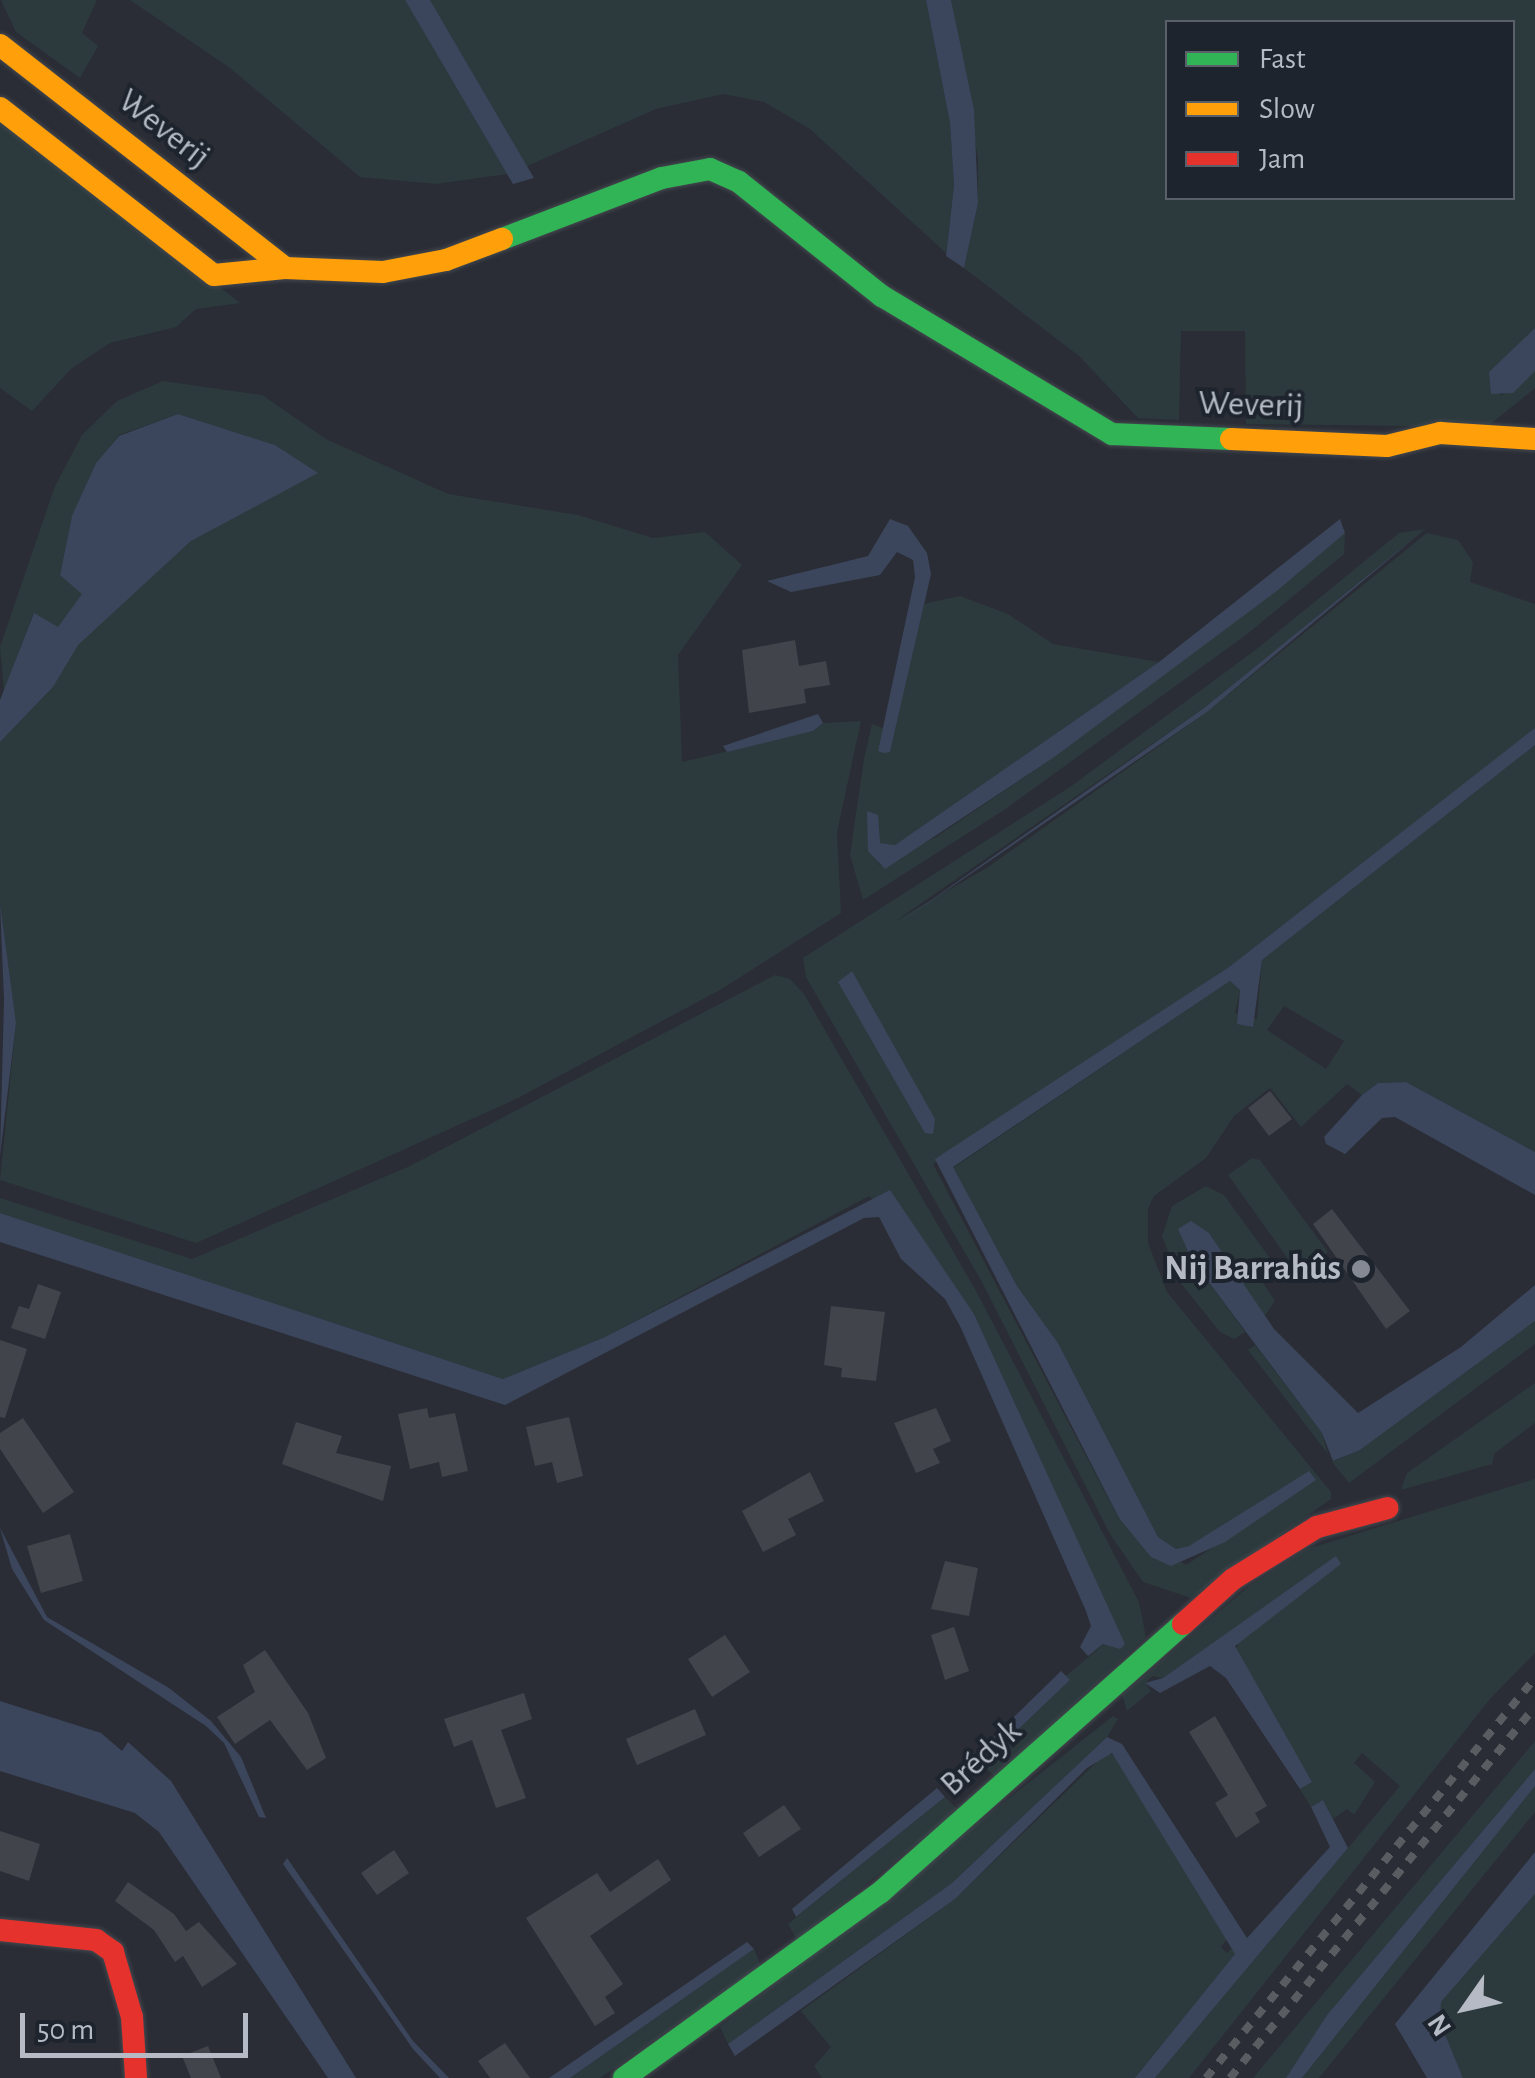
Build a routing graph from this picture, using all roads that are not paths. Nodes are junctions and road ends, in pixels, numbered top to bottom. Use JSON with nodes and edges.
{"nodes":[{"id":1,"x":0,"y":45,"type":"edge"},
{"id":2,"x":0,"y":108,"type":"edge"},
{"id":3,"x":285,"y":268,"type":"junction"},
{"id":4,"x":1535,"y":438,"type":"edge"},
{"id":5,"x":1387,"y":446,"type":"junction"},
{"id":6,"x":1433,"y":462,"type":"dead end"},
{"id":7,"x":1504,"y":462,"type":"dead end"},
{"id":8,"x":1535,"y":463,"type":"edge"},
{"id":9,"x":1388,"y":1508,"type":"dead end"},
{"id":10,"x":0,"y":1930,"type":"edge"},
{"id":11,"x":136,"y":2078,"type":"edge"},
{"id":12,"x":624,"y":2078,"type":"edge"}],
"edges":[{"from":1,"to":3,"type":"street","name":"Weverij"},
{"from":2,"to":3,"type":"street"},
{"from":3,"to":5,"type":"street","name":"Weverij"},
{"from":4,"to":5,"type":"street","name":"Weverij"},
{"from":5,"to":6,"type":"street","name":"Weverij"},
{"from":7,"to":8,"type":"street"},
{"from":9,"to":12,"type":"street","name":"Brédyk"},
{"from":10,"to":11,"type":"street"}]}
